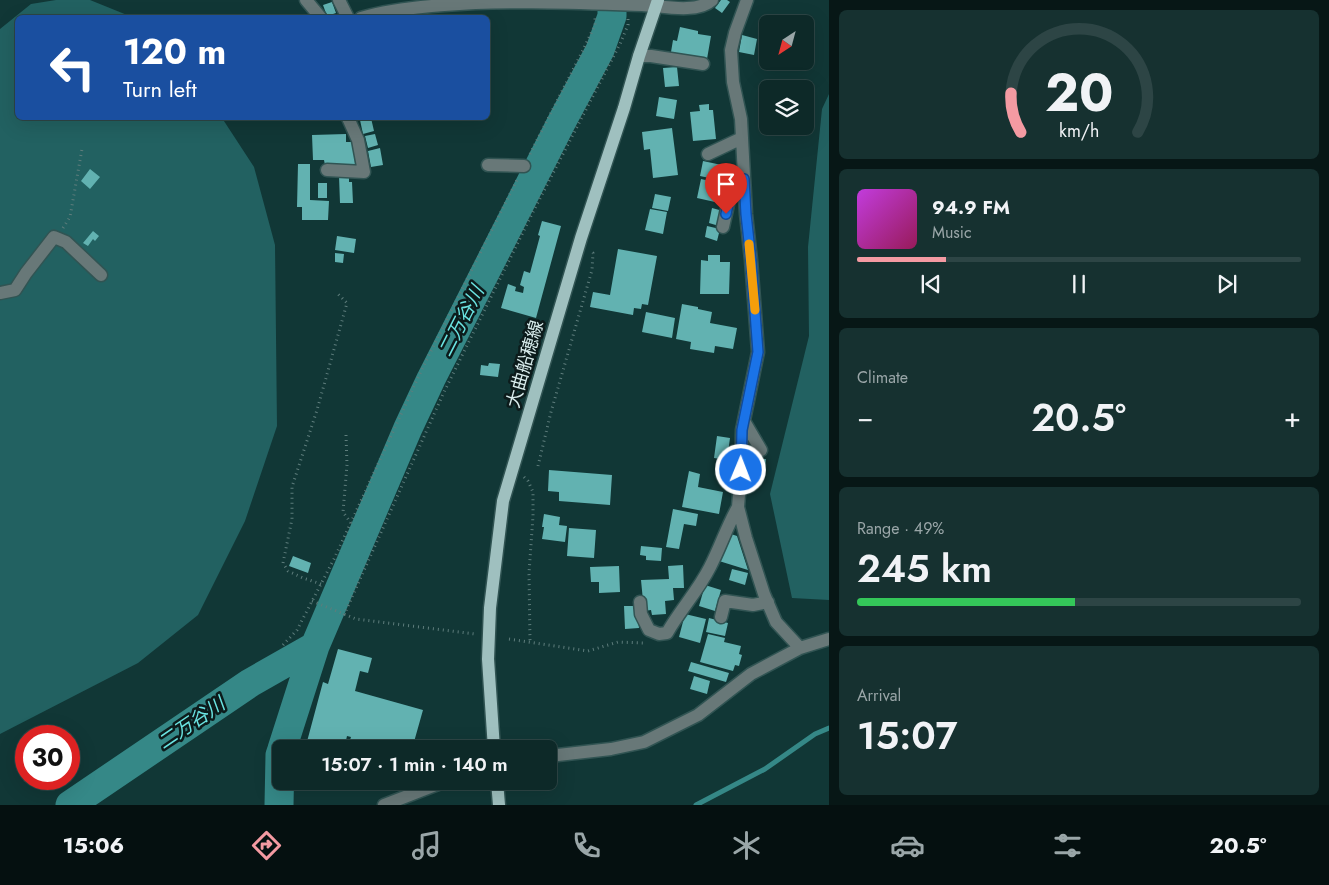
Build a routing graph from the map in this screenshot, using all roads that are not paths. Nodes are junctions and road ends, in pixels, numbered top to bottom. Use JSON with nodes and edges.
{"nodes":[{"id":1,"x":306,"y":0,"type":"edge"},
{"id":2,"x":340,"y":0,"type":"edge"},
{"id":3,"x":712,"y":0,"type":"edge"},
{"id":4,"x":747,"y":0,"type":"edge"},
{"id":5,"x":658,"y":3,"type":"edge"},
{"id":6,"x":318,"y":15,"type":"edge"},
{"id":7,"x":347,"y":15,"type":"edge"},
{"id":8,"x":373,"y":15,"type":"edge"},
{"id":9,"x":639,"y":56,"type":"junction"},
{"id":10,"x":703,"y":64,"type":"dead end"},
{"id":11,"x":349,"y":120,"type":"edge"},
{"id":12,"x":742,"y":138,"type":"junction"},
{"id":13,"x":708,"y":154,"type":"dead end"},
{"id":14,"x":488,"y":165,"type":"dead end"},
{"id":15,"x":524,"y":166,"type":"road end"},
{"id":16,"x":327,"y":170,"type":"dead end"},
{"id":17,"x":744,"y":179,"type":"junction"},
{"id":18,"x":723,"y":227,"type":"dead end"},
{"id":19,"x":101,"y":275,"type":"dead end"},
{"id":20,"x":0,"y":293,"type":"edge"},
{"id":21,"x":744,"y":421,"type":"junction"},
{"id":22,"x":761,"y":450,"type":"dead end"},
{"id":23,"x":738,"y":507,"type":"junction"},
{"id":24,"x":640,"y":602,"type":"dead end"},
{"id":25,"x":768,"y":602,"type":"junction"},
{"id":26,"x":721,"y":617,"type":"dead end"},
{"id":27,"x":829,"y":639,"type":"edge"},
{"id":28,"x":800,"y":648,"type":"junction"},
{"id":29,"x":493,"y":740,"type":"edge"},
{"id":30,"x":557,"y":755,"type":"edge"},
{"id":31,"x":423,"y":790,"type":"edge"},
{"id":32,"x":498,"y":790,"type":"edge"},
{"id":33,"x":384,"y":805,"type":"edge"},
{"id":34,"x":499,"y":805,"type":"edge"}],
"edges":[{"from":1,"to":6,"type":"street"},
{"from":2,"to":7,"type":"street"},
{"from":3,"to":5,"type":"street"},
{"from":4,"to":12,"type":"street"},
{"from":5,"to":8,"type":"street"},
{"from":5,"to":9,"type":"main road","name":"大曲船穂線"},
{"from":9,"to":10,"type":"street"},
{"from":9,"to":29,"type":"main road","name":"大曲船穂線"},
{"from":11,"to":16,"type":"street"},
{"from":12,"to":13,"type":"street"},
{"from":12,"to":17,"type":"street"},
{"from":14,"to":15,"type":"street"},
{"from":17,"to":18,"type":"street"},
{"from":17,"to":21,"type":"street"},
{"from":19,"to":20,"type":"street"},
{"from":21,"to":22,"type":"street"},
{"from":21,"to":23,"type":"street"},
{"from":23,"to":24,"type":"street"},
{"from":23,"to":25,"type":"street"},
{"from":25,"to":26,"type":"street"},
{"from":25,"to":28,"type":"street"},
{"from":27,"to":28,"type":"street"},
{"from":28,"to":30,"type":"street"},
{"from":31,"to":33,"type":"street"},
{"from":32,"to":34,"type":"main road"}]}
